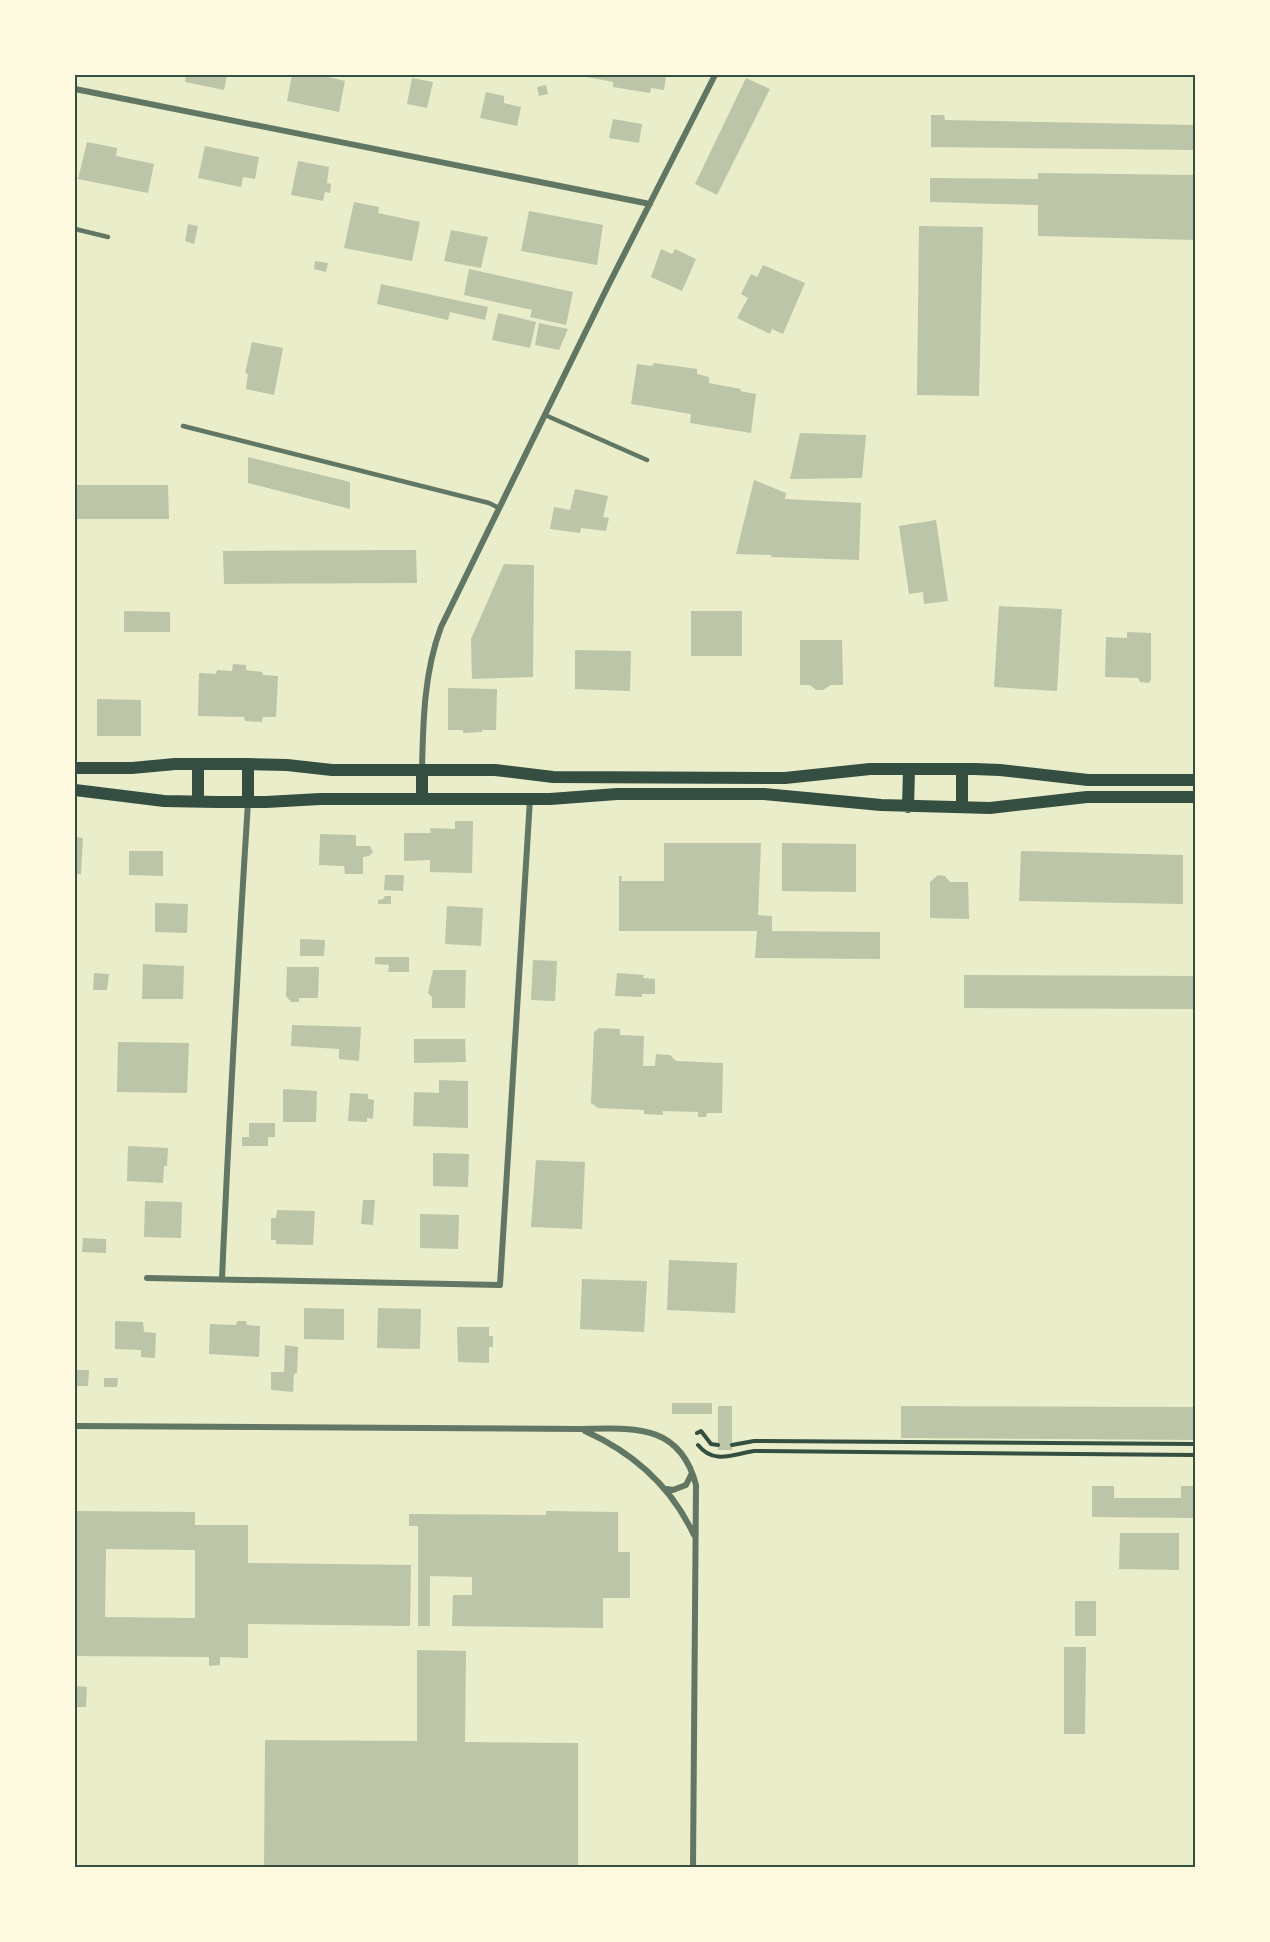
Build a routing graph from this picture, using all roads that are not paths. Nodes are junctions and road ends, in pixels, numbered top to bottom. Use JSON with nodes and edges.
{"nodes":[{"id":1,"x":715,"y":75,"type":"edge"},
{"id":2,"x":75,"y":89,"type":"edge"},
{"id":3,"x":650,"y":204,"type":"junction"},
{"id":4,"x":75,"y":229,"type":"edge"},
{"id":5,"x":108,"y":237,"type":"dead end"},
{"id":6,"x":545,"y":415,"type":"junction"},
{"id":7,"x":183,"y":426,"type":"dead end"},
{"id":8,"x":647,"y":460,"type":"dead end"},
{"id":9,"x":499,"y":508,"type":"junction"},
{"id":10,"x":198,"y":764,"type":"junction"},
{"id":11,"x":248,"y":764,"type":"junction"},
{"id":12,"x":75,"y":768,"type":"edge"},
{"id":13,"x":909,"y":769,"type":"junction"},
{"id":14,"x":962,"y":769,"type":"junction"},
{"id":15,"x":422,"y":770,"type":"junction"},
{"id":16,"x":1195,"y":780,"type":"edge"},
{"id":17,"x":75,"y":790,"type":"edge"},
{"id":18,"x":1195,"y":797,"type":"edge"},
{"id":19,"x":422,"y":799,"type":"junction"},
{"id":20,"x":530,"y":799,"type":"junction"},
{"id":21,"x":198,"y":802,"type":"junction"},
{"id":22,"x":248,"y":802,"type":"junction"},
{"id":23,"x":908,"y":807,"type":"junction"},
{"id":24,"x":962,"y":807,"type":"junction"},
{"id":25,"x":147,"y":1278,"type":"dead end"},
{"id":26,"x":222,"y":1279,"type":"junction"},
{"id":27,"x":75,"y":1426,"type":"edge"},
{"id":28,"x":582,"y":1429,"type":"junction"},
{"id":29,"x":692,"y":1472,"type":"junction"},
{"id":30,"x":666,"y":1489,"type":"junction"},
{"id":31,"x":696,"y":1537,"type":"junction"},
{"id":32,"x":693,"y":1867,"type":"edge"}],
"edges":[{"from":1,"to":3,"type":"street"},
{"from":2,"to":3,"type":"street"},
{"from":3,"to":6,"type":"street"},
{"from":4,"to":5,"type":"lane"},
{"from":6,"to":8,"type":"lane"},
{"from":6,"to":9,"type":"street"},
{"from":7,"to":9,"type":"lane"},
{"from":9,"to":15,"type":"street"},
{"from":10,"to":11,"type":"main road"},
{"from":10,"to":12,"type":"main road"},
{"from":10,"to":21,"type":"main road"},
{"from":11,"to":15,"type":"main road"},
{"from":11,"to":22,"type":"main road"},
{"from":13,"to":14,"type":"main road"},
{"from":13,"to":15,"type":"main road"},
{"from":13,"to":23,"type":"main road"},
{"from":14,"to":16,"type":"main road"},
{"from":14,"to":24,"type":"main road"},
{"from":15,"to":19,"type":"main road"},
{"from":17,"to":21,"type":"main road"},
{"from":18,"to":24,"type":"main road"},
{"from":19,"to":20,"type":"main road"},
{"from":19,"to":22,"type":"main road"},
{"from":20,"to":23,"type":"main road"},
{"from":20,"to":26,"type":"street"},
{"from":21,"to":22,"type":"main road"},
{"from":22,"to":26,"type":"street"},
{"from":23,"to":24,"type":"main road"},
{"from":25,"to":26,"type":"street"},
{"from":27,"to":28,"type":"street"},
{"from":28,"to":29,"type":"street"},
{"from":28,"to":30,"type":"street"},
{"from":29,"to":30,"type":"street"},
{"from":29,"to":31,"type":"street"},
{"from":30,"to":31,"type":"street"},
{"from":31,"to":32,"type":"street"}]}
